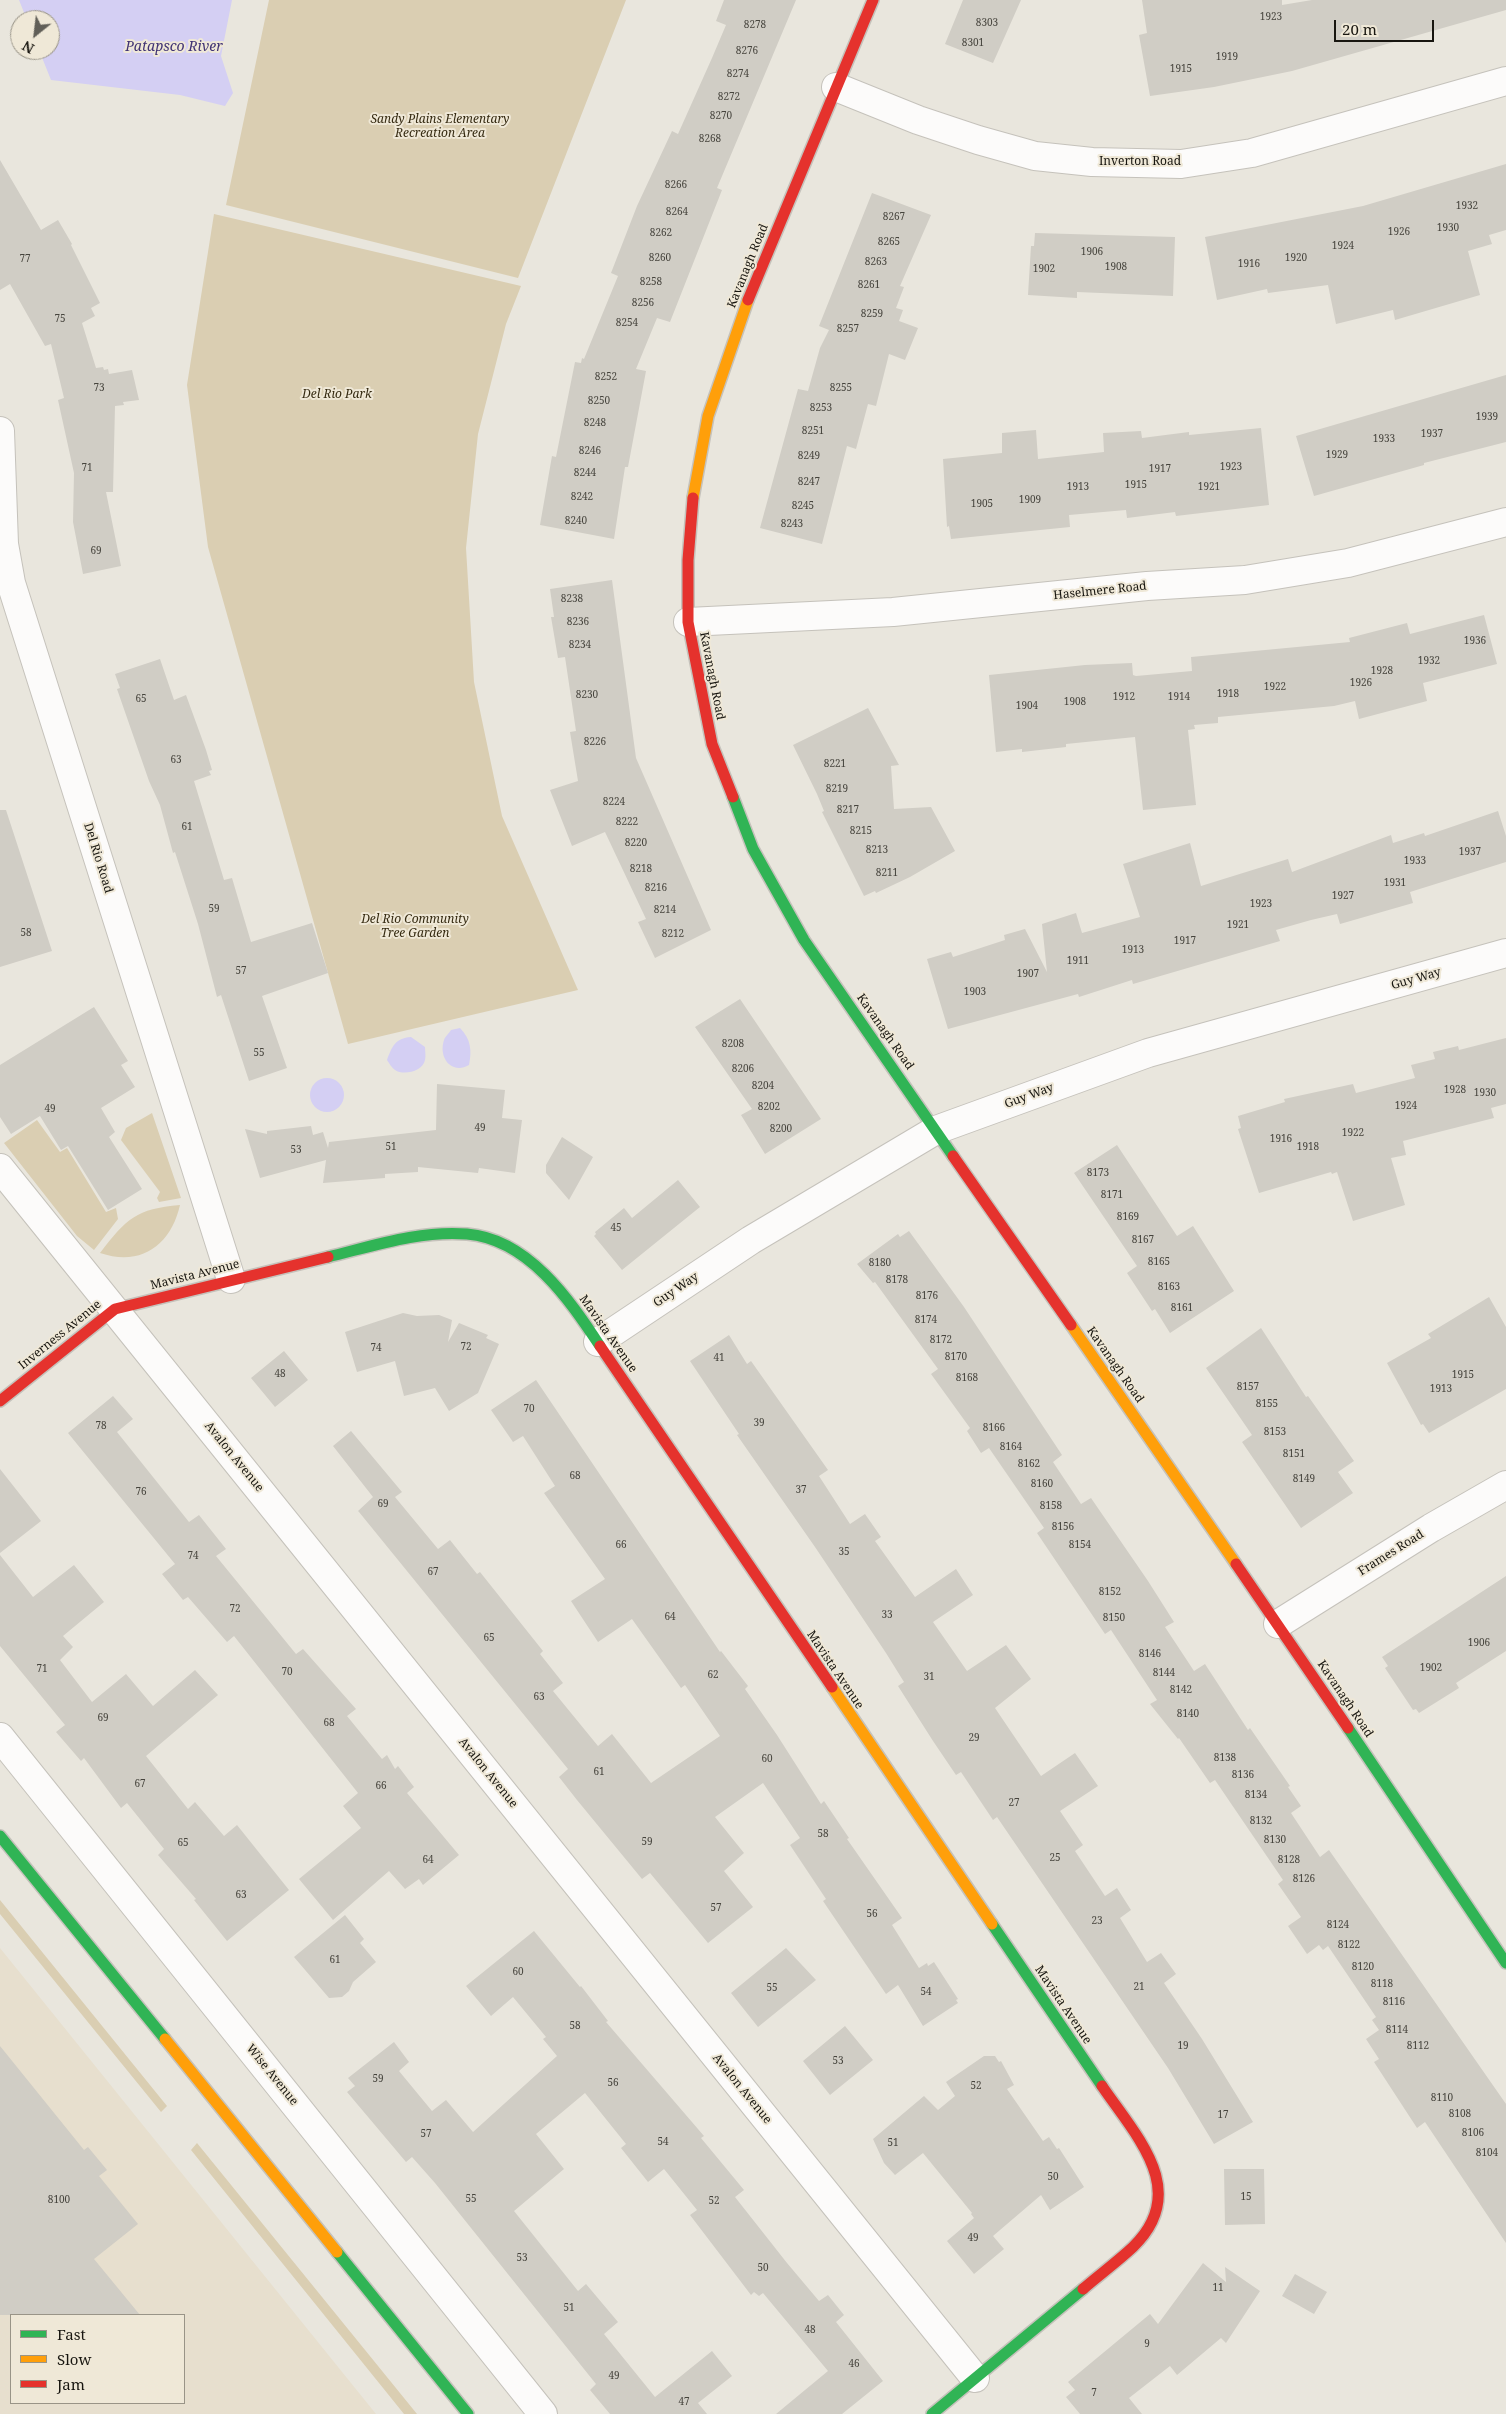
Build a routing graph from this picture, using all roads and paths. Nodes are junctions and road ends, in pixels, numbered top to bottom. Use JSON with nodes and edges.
{"nodes":[{"id":1,"x":873,"y":0,"type":"edge"},
{"id":2,"x":1506,"y":81,"type":"edge"},
{"id":3,"x":836,"y":87,"type":"junction"},
{"id":4,"x":0,"y":431,"type":"edge"},
{"id":5,"x":1506,"y":522,"type":"edge"},
{"id":6,"x":688,"y":622,"type":"junction"},
{"id":7,"x":1506,"y":953,"type":"edge"},
{"id":8,"x":936,"y":1130,"type":"junction"},
{"id":9,"x":0,"y":1168,"type":"edge"},
{"id":10,"x":231,"y":1279,"type":"junction"},
{"id":11,"x":115,"y":1309,"type":"junction"},
{"id":12,"x":598,"y":1342,"type":"junction"},
{"id":13,"x":0,"y":1401,"type":"edge"},
{"id":14,"x":1506,"y":1485,"type":"edge"},
{"id":15,"x":1278,"y":1624,"type":"junction"},
{"id":16,"x":0,"y":1737,"type":"edge"},
{"id":17,"x":0,"y":1836,"type":"edge"},
{"id":18,"x":1506,"y":1962,"type":"edge"},
{"id":19,"x":975,"y":2378,"type":"junction"},
{"id":20,"x":468,"y":2414,"type":"edge"},
{"id":21,"x":543,"y":2414,"type":"edge"},
{"id":22,"x":932,"y":2414,"type":"edge"}],
"edges":[{"from":1,"to":3,"type":"street","name":"Kavanagh Road"},
{"from":2,"to":3,"type":"street","name":"Inverton Road"},
{"from":3,"to":6,"type":"street","name":"Kavanagh Road"},
{"from":4,"to":10,"type":"street","name":"Del Rio Road"},
{"from":5,"to":6,"type":"street","name":"Haselmere Road"},
{"from":6,"to":8,"type":"street","name":"Kavanagh Road"},
{"from":7,"to":8,"type":"street","name":"Guy Way"},
{"from":8,"to":12,"type":"street","name":"Guy Way"},
{"from":8,"to":15,"type":"street","name":"Kavanagh Road"},
{"from":9,"to":11,"type":"street","name":"Avalon Avenue"},
{"from":10,"to":11,"type":"street","name":"Mavista Avenue"},
{"from":10,"to":12,"type":"street","name":"Mavista Avenue"},
{"from":11,"to":13,"type":"street","name":"Inverness Avenue"},
{"from":11,"to":19,"type":"street","name":"Avalon Avenue"},
{"from":12,"to":19,"type":"street","name":"Mavista Avenue"},
{"from":14,"to":15,"type":"street","name":"Frames Road"},
{"from":15,"to":18,"type":"street","name":"Kavanagh Road"},
{"from":16,"to":21,"type":"street","name":"Wise Avenue"},
{"from":17,"to":20,"type":"street"},
{"from":19,"to":22,"type":"street","name":"Mavista Avenue"}]}
